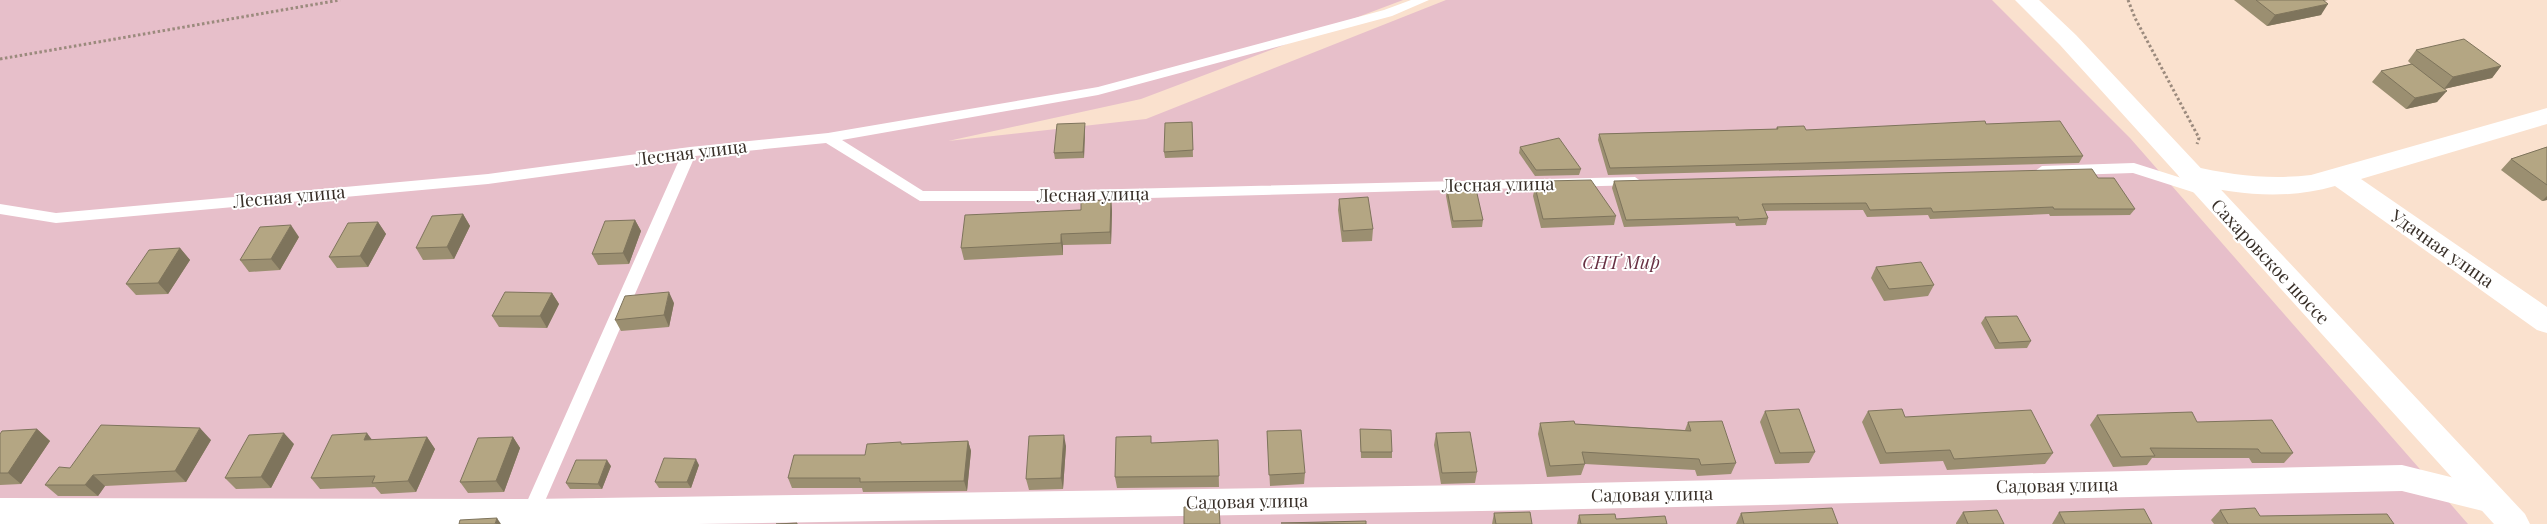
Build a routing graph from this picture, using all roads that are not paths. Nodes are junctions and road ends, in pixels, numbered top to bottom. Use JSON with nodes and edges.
{"nodes":[{"id":1,"x":1423,"y":0,"type":"edge"},
{"id":2,"x":2026,"y":0,"type":"edge"},
{"id":3,"x":2547,"y":116,"type":"edge"},
{"id":4,"x":828,"y":138,"type":"junction"},
{"id":5,"x":690,"y":152,"type":"junction"},
{"id":6,"x":2028,"y":171,"type":"edge"},
{"id":7,"x":2337,"y":176,"type":"junction"},
{"id":8,"x":2194,"y":179,"type":"junction"},
{"id":9,"x":1645,"y":182,"type":"edge"},
{"id":10,"x":0,"y":209,"type":"edge"},
{"id":11,"x":2547,"y":322,"type":"edge"},
{"id":12,"x":2491,"y":500,"type":"junction"},
{"id":13,"x":0,"y":512,"type":"edge"},
{"id":14,"x":529,"y":519,"type":"edge"},
{"id":15,"x":2514,"y":524,"type":"edge"}],
"edges":[{"from":1,"to":4,"type":"lane"},
{"from":2,"to":8,"type":"street","name":"Сахаровское шоссе"},
{"from":3,"to":7,"type":"street"},
{"from":4,"to":5,"type":"lane","name":"Лесная улица"},
{"from":4,"to":9,"type":"lane","name":"Лесная улица"},
{"from":5,"to":10,"type":"lane","name":"Лесная улица"},
{"from":5,"to":14,"type":"lane"},
{"from":6,"to":8,"type":"lane"},
{"from":7,"to":8,"type":"street"},
{"from":7,"to":11,"type":"street","name":"Удачная улица"},
{"from":8,"to":12,"type":"street","name":"Сахаровское шоссе"},
{"from":12,"to":14,"type":"street","name":"Садовая улица"},
{"from":12,"to":15,"type":"street","name":"Сахаровское шоссе"},
{"from":13,"to":14,"type":"street","name":"Садовая улица"}]}
